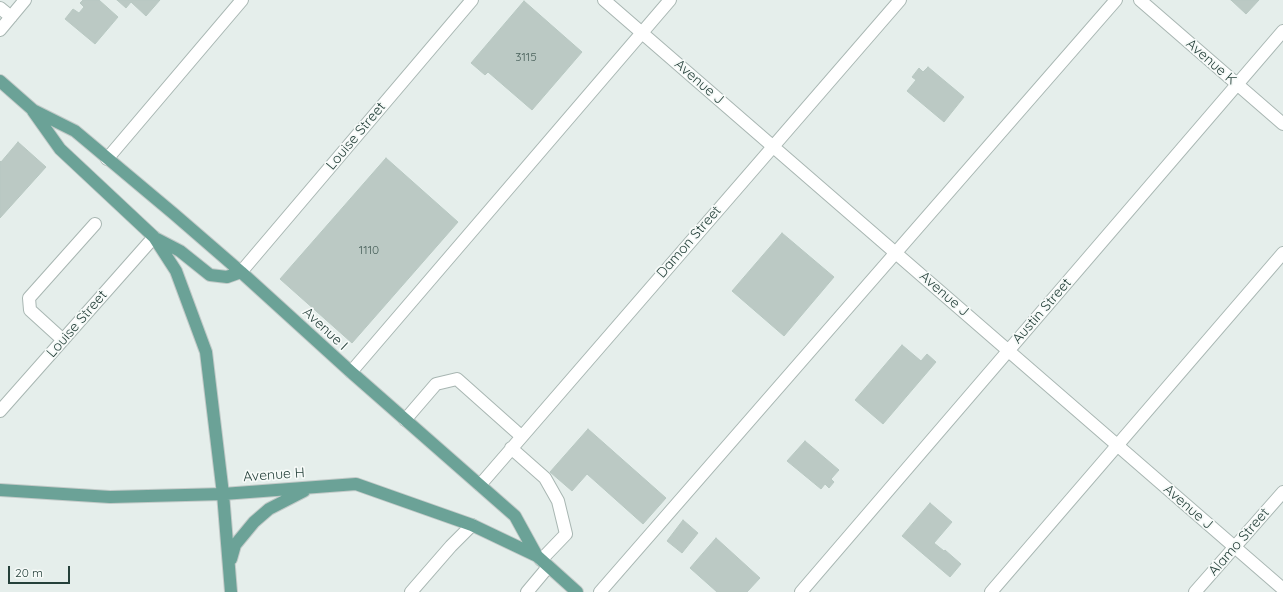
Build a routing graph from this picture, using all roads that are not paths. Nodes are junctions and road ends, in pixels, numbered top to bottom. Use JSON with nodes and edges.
{"nodes":[{"id":1,"x":26,"y":0,"type":"edge"},
{"id":2,"x":242,"y":0,"type":"edge"},
{"id":3,"x":472,"y":0,"type":"edge"},
{"id":4,"x":604,"y":0,"type":"edge"},
{"id":5,"x":670,"y":0,"type":"edge"},
{"id":6,"x":900,"y":0,"type":"edge"},
{"id":7,"x":1116,"y":0,"type":"edge"},
{"id":8,"x":1140,"y":0,"type":"edge"},
{"id":9,"x":0,"y":8,"type":"edge"},
{"id":10,"x":11,"y":17,"type":"junction"},
{"id":11,"x":0,"y":30,"type":"edge"},
{"id":12,"x":1283,"y":31,"type":"edge"},
{"id":13,"x":641,"y":32,"type":"junction"},
{"id":14,"x":0,"y":82,"type":"edge"},
{"id":15,"x":1237,"y":84,"type":"junction"},
{"id":16,"x":33,"y":110,"type":"junction"},
{"id":17,"x":1283,"y":124,"type":"edge"},
{"id":18,"x":773,"y":146,"type":"junction"},
{"id":19,"x":107,"y":158,"type":"junction"},
{"id":20,"x":95,"y":224,"type":"dead end"},
{"id":21,"x":154,"y":237,"type":"junction"},
{"id":22,"x":896,"y":253,"type":"junction"},
{"id":23,"x":1283,"y":253,"type":"edge"},
{"id":24,"x":241,"y":272,"type":"junction"},
{"id":25,"x":63,"y":340,"type":"junction"},
{"id":26,"x":1009,"y":350,"type":"junction"},
{"id":27,"x":351,"y":372,"type":"junction"},
{"id":28,"x":0,"y":411,"type":"edge"},
{"id":29,"x":405,"y":420,"type":"junction"},
{"id":30,"x":521,"y":436,"type":"junction"},
{"id":31,"x":1117,"y":445,"type":"junction"},
{"id":32,"x":511,"y":448,"type":"junction"},
{"id":33,"x":480,"y":485,"type":"junction"},
{"id":34,"x":321,"y":487,"type":"junction"},
{"id":35,"x":0,"y":490,"type":"edge"},
{"id":36,"x":1283,"y":492,"type":"edge"},
{"id":37,"x":224,"y":494,"type":"junction"},
{"id":38,"x":472,"y":525,"type":"junction"},
{"id":39,"x":1235,"y":547,"type":"junction"},
{"id":40,"x":542,"y":561,"type":"junction"},
{"id":41,"x":229,"y":566,"type":"junction"},
{"id":42,"x":1283,"y":589,"type":"edge"},
{"id":43,"x":231,"y":592,"type":"edge"},
{"id":44,"x":411,"y":592,"type":"edge"},
{"id":45,"x":527,"y":592,"type":"edge"},
{"id":46,"x":577,"y":592,"type":"edge"},
{"id":47,"x":600,"y":592,"type":"edge"},
{"id":48,"x":801,"y":592,"type":"edge"},
{"id":49,"x":991,"y":592,"type":"edge"},
{"id":50,"x":1195,"y":592,"type":"edge"}],
"edges":[{"from":1,"to":10,"type":"street"},
{"from":2,"to":19,"type":"street"},
{"from":3,"to":24,"type":"street","name":"Louise Street"},
{"from":4,"to":13,"type":"street","name":"Avenue J"},
{"from":5,"to":13,"type":"street"},
{"from":6,"to":18,"type":"street","name":"Damon Street"},
{"from":7,"to":22,"type":"street"},
{"from":8,"to":15,"type":"street","name":"Avenue K"},
{"from":9,"to":10,"type":"street"},
{"from":10,"to":11,"type":"street"},
{"from":12,"to":15,"type":"street","name":"Austin Street"},
{"from":13,"to":18,"type":"street","name":"Avenue J"},
{"from":13,"to":27,"type":"street"},
{"from":14,"to":16,"type":"main road","name":"Avenue I"},
{"from":15,"to":17,"type":"street","name":"Avenue K"},
{"from":15,"to":26,"type":"street","name":"Austin Street"},
{"from":16,"to":19,"type":"main road","name":"Avenue I"},
{"from":16,"to":21,"type":"main road","name":"Avenue I"},
{"from":18,"to":22,"type":"street","name":"Avenue J"},
{"from":18,"to":30,"type":"street","name":"Damon Street"},
{"from":19,"to":24,"type":"main road","name":"Avenue I"},
{"from":20,"to":25,"type":"street"},
{"from":21,"to":24,"type":"main road"},
{"from":21,"to":25,"type":"street","name":"Louise Street"},
{"from":21,"to":37,"type":"main road","name":"Avenue I"},
{"from":22,"to":26,"type":"street","name":"Avenue J"},
{"from":22,"to":47,"type":"street"},
{"from":23,"to":31,"type":"street"},
{"from":24,"to":27,"type":"main road","name":"Avenue I"},
{"from":25,"to":28,"type":"street","name":"Louise Street"},
{"from":26,"to":31,"type":"street","name":"Avenue J"},
{"from":26,"to":48,"type":"street","name":"Austin Street"},
{"from":27,"to":29,"type":"main road","name":"Avenue I"},
{"from":29,"to":30,"type":"street"},
{"from":29,"to":33,"type":"main road","name":"Avenue I"},
{"from":30,"to":32,"type":"street","name":"Damon Street"},
{"from":31,"to":39,"type":"street","name":"Avenue J"},
{"from":31,"to":49,"type":"street"},
{"from":32,"to":33,"type":"street","name":"Damon Street"},
{"from":32,"to":40,"type":"street"},
{"from":33,"to":40,"type":"main road","name":"Avenue I"},
{"from":34,"to":37,"type":"main road","name":"Avenue H"},
{"from":34,"to":38,"type":"main road","name":"Avenue H"},
{"from":34,"to":41,"type":"main road"},
{"from":35,"to":37,"type":"main road","name":"Avenue H"},
{"from":36,"to":39,"type":"street","name":"Alamo Street"},
{"from":37,"to":41,"type":"main road","name":"Avenue I"},
{"from":38,"to":40,"type":"main road","name":"Avenue H"},
{"from":38,"to":44,"type":"street"},
{"from":39,"to":42,"type":"street","name":"Avenue J"},
{"from":39,"to":50,"type":"street","name":"Alamo Street"},
{"from":40,"to":45,"type":"street"},
{"from":40,"to":46,"type":"main road","name":"Avenue I"},
{"from":41,"to":43,"type":"main road","name":"Avenue I"}]}
